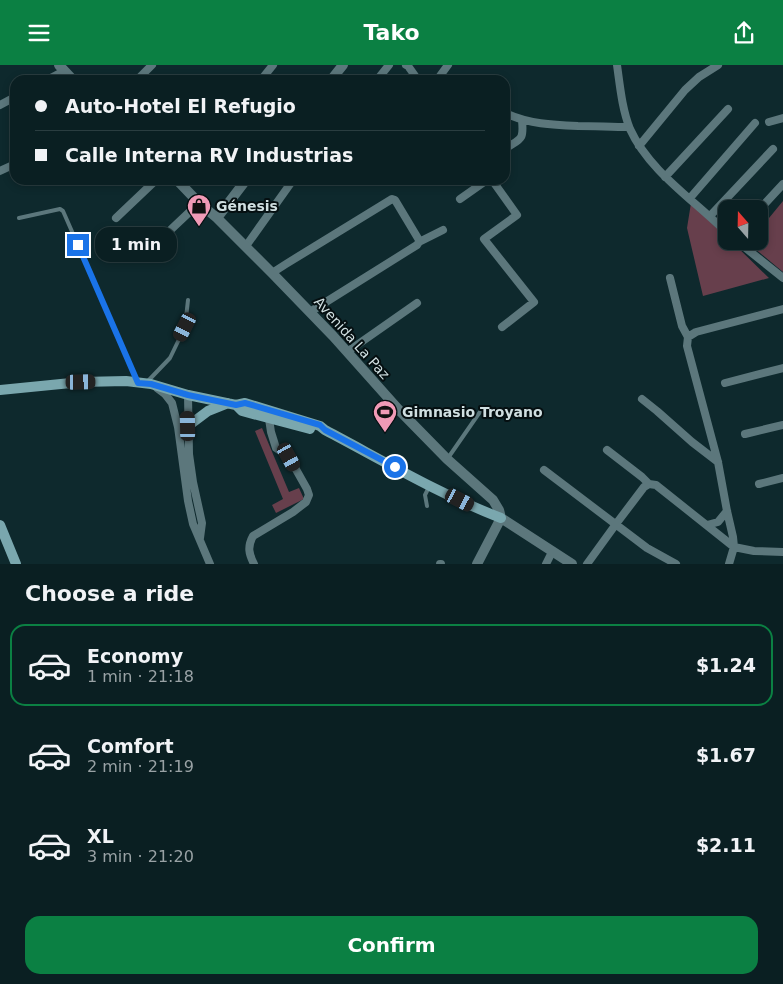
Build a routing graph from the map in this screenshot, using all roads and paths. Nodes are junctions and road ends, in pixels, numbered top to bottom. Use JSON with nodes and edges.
{"nodes":[{"id":1,"x":152,"y":65,"type":"edge"},
{"id":2,"x":273,"y":65,"type":"edge"},
{"id":3,"x":343,"y":65,"type":"edge"},
{"id":4,"x":389,"y":65,"type":"edge"},
{"id":5,"x":406,"y":65,"type":"edge"},
{"id":6,"x":616,"y":65,"type":"edge"},
{"id":7,"x":718,"y":65,"type":"edge"},
{"id":8,"x":143,"y":75,"type":"edge"},
{"id":9,"x":264,"y":75,"type":"edge"},
{"id":10,"x":334,"y":75,"type":"edge"},
{"id":11,"x":381,"y":75,"type":"edge"},
{"id":12,"x":414,"y":75,"type":"edge"},
{"id":13,"x":728,"y":109,"type":"dead end"},
{"id":14,"x":510,"y":115,"type":"edge"},
{"id":15,"x":783,"y":119,"type":"edge"},
{"id":16,"x":522,"y":120,"type":"junction"},
{"id":17,"x":769,"y":122,"type":"dead end"},
{"id":18,"x":755,"y":123,"type":"dead end"},
{"id":19,"x":629,"y":127,"type":"junction"},
{"id":20,"x":510,"y":146,"type":"edge"},
{"id":21,"x":639,"y":146,"type":"junction"},
{"id":22,"x":774,"y":149,"type":"dead end"},
{"id":23,"x":666,"y":177,"type":"junction"},
{"id":24,"x":783,"y":184,"type":"edge"},
{"id":25,"x":151,"y":185,"type":"edge"},
{"id":26,"x":182,"y":185,"type":"edge"},
{"id":27,"x":242,"y":185,"type":"edge"},
{"id":28,"x":289,"y":185,"type":"edge"},
{"id":29,"x":480,"y":185,"type":"edge"},
{"id":30,"x":496,"y":185,"type":"edge"},
{"id":31,"x":690,"y":198,"type":"junction"},
{"id":32,"x":460,"y":199,"type":"dead end"},
{"id":33,"x":768,"y":200,"type":"edge"},
{"id":34,"x":199,"y":203,"type":"junction"},
{"id":35,"x":710,"y":216,"type":"junction"},
{"id":36,"x":19,"y":218,"type":"dead end"},
{"id":37,"x":116,"y":218,"type":"dead end"},
{"id":38,"x":217,"y":218,"type":"junction"},
{"id":39,"x":718,"y":224,"type":"edge"},
{"id":40,"x":443,"y":230,"type":"dead end"},
{"id":41,"x":419,"y":242,"type":"junction"},
{"id":42,"x":246,"y":246,"type":"junction"},
{"id":43,"x":748,"y":250,"type":"edge"},
{"id":44,"x":144,"y":255,"type":"dead end"},
{"id":45,"x":272,"y":273,"type":"junction"},
{"id":46,"x":670,"y":278,"type":"dead end"},
{"id":47,"x":783,"y":278,"type":"edge"},
{"id":48,"x":188,"y":300,"type":"dead end"},
{"id":49,"x":418,"y":303,"type":"dead end"},
{"id":50,"x":783,"y":309,"type":"edge"},
{"id":51,"x":310,"y":312,"type":"junction"},
{"id":52,"x":502,"y":327,"type":"dead end"},
{"id":53,"x":688,"y":337,"type":"junction"},
{"id":54,"x":347,"y":352,"type":"junction"},
{"id":55,"x":783,"y":368,"type":"edge"},
{"id":56,"x":145,"y":383,"type":"junction"},
{"id":57,"x":725,"y":383,"type":"dead end"},
{"id":58,"x":0,"y":390,"type":"edge"},
{"id":59,"x":188,"y":395,"type":"junction"},
{"id":60,"x":642,"y":399,"type":"dead end"},
{"id":61,"x":232,"y":404,"type":"junction"},
{"id":62,"x":482,"y":409,"type":"dead end"},
{"id":63,"x":269,"y":419,"type":"junction"},
{"id":64,"x":783,"y":425,"type":"edge"},
{"id":65,"x":183,"y":426,"type":"junction"},
{"id":66,"x":325,"y":430,"type":"junction"},
{"id":67,"x":745,"y":434,"type":"dead end"},
{"id":68,"x":608,"y":450,"type":"dead end"},
{"id":69,"x":447,"y":459,"type":"junction"},
{"id":70,"x":718,"y":462,"type":"junction"},
{"id":71,"x":544,"y":470,"type":"dead end"},
{"id":72,"x":783,"y":478,"type":"edge"},
{"id":73,"x":649,"y":483,"type":"junction"},
{"id":74,"x":759,"y":484,"type":"dead end"},
{"id":75,"x":430,"y":485,"type":"junction"},
{"id":76,"x":427,"y":506,"type":"dead end"},
{"id":77,"x":727,"y":511,"type":"junction"},
{"id":78,"x":501,"y":518,"type":"junction"},
{"id":79,"x":616,"y":524,"type":"junction"},
{"id":80,"x":0,"y":525,"type":"edge"},
{"id":81,"x":707,"y":525,"type":"junction"},
{"id":82,"x":734,"y":547,"type":"junction"},
{"id":83,"x":552,"y":552,"type":"junction"},
{"id":84,"x":783,"y":552,"type":"edge"},
{"id":85,"x":16,"y":564,"type":"edge"},
{"id":86,"x":210,"y":564,"type":"edge"},
{"id":87,"x":254,"y":564,"type":"edge"},
{"id":88,"x":477,"y":564,"type":"edge"},
{"id":89,"x":546,"y":564,"type":"edge"},
{"id":90,"x":572,"y":564,"type":"edge"},
{"id":91,"x":587,"y":564,"type":"edge"},
{"id":92,"x":676,"y":564,"type":"edge"},
{"id":93,"x":729,"y":564,"type":"edge"}],
"edges":[{"from":1,"to":8,"type":"street"},
{"from":2,"to":9,"type":"street"},
{"from":3,"to":10,"type":"street"},
{"from":4,"to":11,"type":"street"},
{"from":5,"to":12,"type":"street"},
{"from":6,"to":19,"type":"street"},
{"from":7,"to":21,"type":"street"},
{"from":13,"to":23,"type":"street"},
{"from":14,"to":16,"type":"street"},
{"from":15,"to":17,"type":"street"},
{"from":16,"to":19,"type":"street"},
{"from":16,"to":20,"type":"street"},
{"from":18,"to":31,"type":"street"},
{"from":19,"to":21,"type":"street"},
{"from":21,"to":23,"type":"street"},
{"from":22,"to":35,"type":"street"},
{"from":23,"to":31,"type":"street"},
{"from":24,"to":33,"type":"street"},
{"from":25,"to":37,"type":"street"},
{"from":26,"to":34,"type":"street","name":"Avenida La Paz"},
{"from":27,"to":38,"type":"street"},
{"from":28,"to":42,"type":"street"},
{"from":29,"to":32,"type":"street"},
{"from":30,"to":52,"type":"street"},
{"from":31,"to":35,"type":"street"},
{"from":34,"to":38,"type":"street","name":"Avenida La Paz"},
{"from":34,"to":44,"type":"street"},
{"from":35,"to":39,"type":"street"},
{"from":36,"to":56,"type":"lane"},
{"from":38,"to":42,"type":"street","name":"Avenida La Paz"},
{"from":40,"to":41,"type":"street"},
{"from":41,"to":45,"type":"street"},
{"from":41,"to":51,"type":"street"},
{"from":42,"to":45,"type":"street","name":"Avenida La Paz"},
{"from":43,"to":47,"type":"street"},
{"from":45,"to":51,"type":"street","name":"Avenida La Paz"},
{"from":46,"to":53,"type":"street"},
{"from":48,"to":56,"type":"lane"},
{"from":49,"to":54,"type":"street"},
{"from":50,"to":53,"type":"street"},
{"from":51,"to":54,"type":"street","name":"Avenida La Paz"},
{"from":53,"to":70,"type":"street"},
{"from":54,"to":69,"type":"street","name":"Avenida La Paz"},
{"from":55,"to":57,"type":"street"},
{"from":56,"to":58,"type":"main road"},
{"from":56,"to":59,"type":"main road"},
{"from":56,"to":65,"type":"street"},
{"from":59,"to":61,"type":"main road"},
{"from":59,"to":65,"type":"street"},
{"from":60,"to":70,"type":"street"},
{"from":61,"to":63,"type":"main road"},
{"from":61,"to":65,"type":"main road"},
{"from":61,"to":66,"type":"main road"},
{"from":62,"to":69,"type":"lane"},
{"from":63,"to":66,"type":"main road"},
{"from":63,"to":87,"type":"street"},
{"from":64,"to":67,"type":"street"},
{"from":65,"to":86,"type":"street"},
{"from":66,"to":75,"type":"main road"},
{"from":68,"to":73,"type":"street"},
{"from":69,"to":78,"type":"street","name":"Avenida La Paz"},
{"from":70,"to":77,"type":"street"},
{"from":71,"to":79,"type":"street"},
{"from":72,"to":74,"type":"street"},
{"from":73,"to":79,"type":"street"},
{"from":73,"to":81,"type":"street"},
{"from":75,"to":76,"type":"lane"},
{"from":75,"to":78,"type":"main road"},
{"from":77,"to":81,"type":"street"},
{"from":77,"to":82,"type":"street"},
{"from":78,"to":83,"type":"street"},
{"from":78,"to":88,"type":"street"},
{"from":79,"to":91,"type":"street"},
{"from":79,"to":92,"type":"street"},
{"from":80,"to":85,"type":"main road"},
{"from":81,"to":82,"type":"street"},
{"from":82,"to":84,"type":"street"},
{"from":82,"to":93,"type":"street"},
{"from":83,"to":89,"type":"street"},
{"from":83,"to":90,"type":"street"}]}
